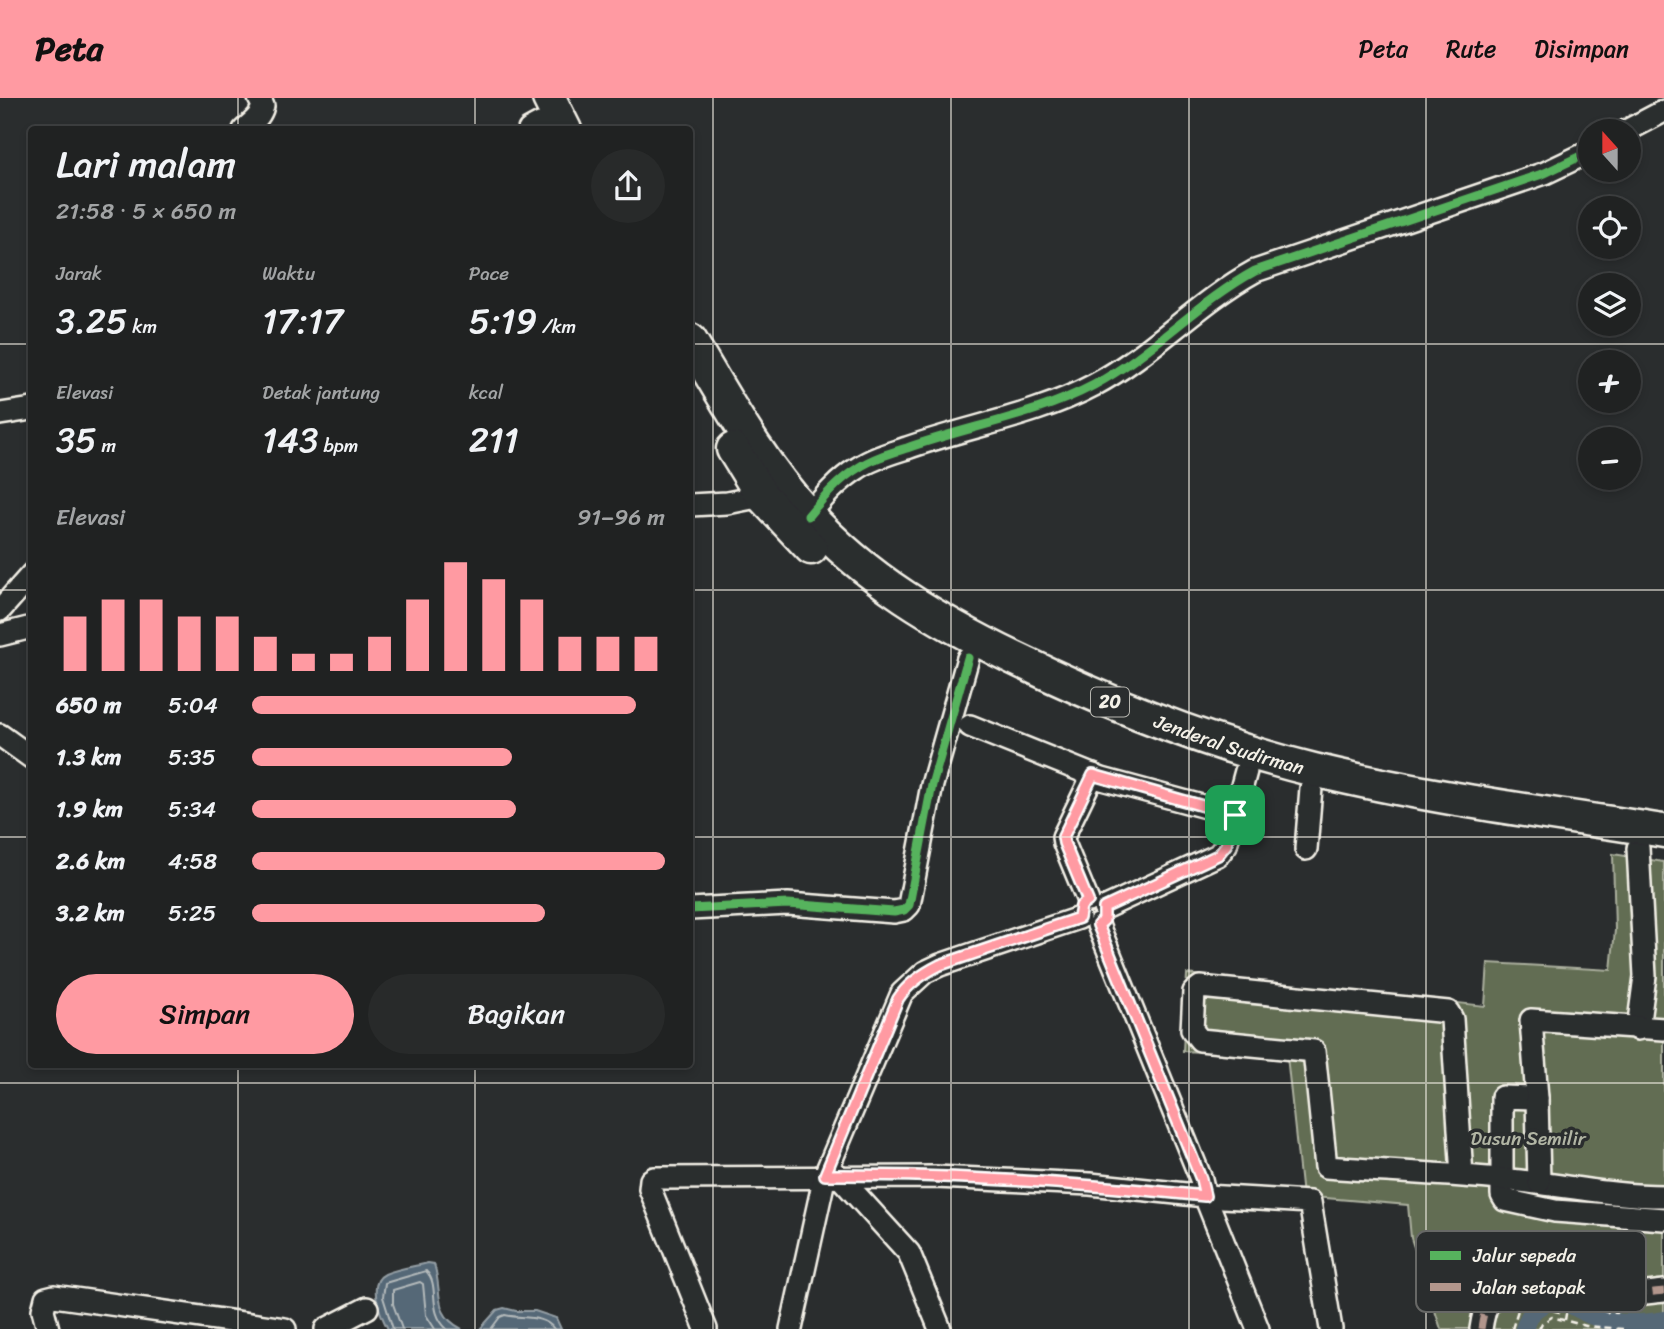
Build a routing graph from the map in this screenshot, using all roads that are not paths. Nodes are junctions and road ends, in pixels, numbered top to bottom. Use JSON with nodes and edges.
{"nodes":[{"id":1,"x":259,"y":98,"type":"edge"},
{"id":2,"x":1664,"y":111,"type":"edge"},
{"id":3,"x":1642,"y":123,"type":"edge"},
{"id":4,"x":249,"y":126,"type":"edge"},
{"id":5,"x":1578,"y":157,"type":"edge"},
{"id":6,"x":693,"y":345,"type":"edge"},
{"id":7,"x":693,"y":385,"type":"edge"},
{"id":8,"x":28,"y":410,"type":"edge"},
{"id":9,"x":0,"y":414,"type":"edge"},
{"id":10,"x":762,"y":496,"type":"junction"},
{"id":11,"x":693,"y":505,"type":"edge"},
{"id":12,"x":808,"y":516,"type":"junction"},
{"id":13,"x":28,"y":578,"type":"edge"},
{"id":14,"x":0,"y":610,"type":"edge"},
{"id":15,"x":28,"y":628,"type":"edge"},
{"id":16,"x":0,"y":635,"type":"edge"},
{"id":17,"x":968,"y":658,"type":"junction"},
{"id":18,"x":970,"y":726,"type":"dead end"},
{"id":19,"x":0,"y":734,"type":"edge"},
{"id":20,"x":28,"y":755,"type":"edge"},
{"id":21,"x":1248,"y":762,"type":"junction"},
{"id":22,"x":1093,"y":775,"type":"junction"},
{"id":23,"x":1311,"y":788,"type":"junction"},
{"id":24,"x":1235,"y":815,"type":"junction"},
{"id":25,"x":1664,"y":831,"type":"edge"},
{"id":26,"x":1306,"y":849,"type":"dead end"},
{"id":27,"x":1651,"y":850,"type":"edge"},
{"id":28,"x":693,"y":909,"type":"edge"},
{"id":29,"x":1092,"y":913,"type":"junction"},
{"id":30,"x":1638,"y":1029,"type":"junction"},
{"id":31,"x":1664,"y":1029,"type":"edge"},
{"id":32,"x":1537,"y":1098,"type":"junction"},
{"id":33,"x":831,"y":1175,"type":"junction"},
{"id":34,"x":1462,"y":1177,"type":"junction"},
{"id":35,"x":1503,"y":1179,"type":"junction"},
{"id":36,"x":1539,"y":1183,"type":"junction"},
{"id":37,"x":1205,"y":1196,"type":"junction"},
{"id":38,"x":1664,"y":1196,"type":"edge"},
{"id":39,"x":1664,"y":1219,"type":"edge"},
{"id":40,"x":1664,"y":1292,"type":"edge"},
{"id":41,"x":1646,"y":1293,"type":"edge"},
{"id":42,"x":367,"y":1308,"type":"dead end"},
{"id":43,"x":48,"y":1329,"type":"edge"},
{"id":44,"x":285,"y":1329,"type":"edge"},
{"id":45,"x":326,"y":1329,"type":"edge"},
{"id":46,"x":706,"y":1329,"type":"edge"},
{"id":47,"x":791,"y":1329,"type":"edge"},
{"id":48,"x":940,"y":1329,"type":"edge"},
{"id":49,"x":1258,"y":1329,"type":"edge"},
{"id":50,"x":1331,"y":1329,"type":"edge"}],
"edges":[{"from":1,"to":4,"type":"street"},
{"from":2,"to":3,"type":"street"},
{"from":5,"to":12,"type":"street"},
{"from":6,"to":12,"type":"highway","name":"Jenderal Sudirman","number":"20"},
{"from":7,"to":10,"type":"highway","number":"20"},
{"from":8,"to":9,"type":"street"},
{"from":10,"to":11,"type":"street"},
{"from":10,"to":17,"type":"highway","number":"20"},
{"from":12,"to":21,"type":"highway","name":"Jenderal Sudirman","number":"20"},
{"from":13,"to":14,"type":"street"},
{"from":15,"to":16,"type":"street"},
{"from":17,"to":21,"type":"highway","number":"20"},
{"from":17,"to":28,"type":"street"},
{"from":18,"to":22,"type":"street"},
{"from":19,"to":20,"type":"street"},
{"from":21,"to":23,"type":"highway","number":"20"},
{"from":21,"to":24,"type":"street"},
{"from":21,"to":25,"type":"highway","name":"Jenderal Sudirman","number":"20"},
{"from":22,"to":24,"type":"street"},
{"from":22,"to":29,"type":"street"},
{"from":23,"to":26,"type":"street"},
{"from":23,"to":27,"type":"highway","number":"20"},
{"from":24,"to":29,"type":"street"},
{"from":27,"to":30,"type":"street"},
{"from":29,"to":33,"type":"street"},
{"from":29,"to":37,"type":"street"},
{"from":30,"to":31,"type":"street"},
{"from":30,"to":32,"type":"street"},
{"from":32,"to":35,"type":"street"},
{"from":32,"to":36,"type":"street"},
{"from":33,"to":37,"type":"street"},
{"from":33,"to":46,"type":"street"},
{"from":33,"to":47,"type":"street"},
{"from":33,"to":48,"type":"street"},
{"from":34,"to":34,"type":"street"},
{"from":34,"to":35,"type":"street"},
{"from":35,"to":36,"type":"street"},
{"from":35,"to":39,"type":"street"},
{"from":36,"to":38,"type":"street"},
{"from":37,"to":49,"type":"street"},
{"from":37,"to":50,"type":"street"},
{"from":40,"to":41,"type":"street"},
{"from":42,"to":45,"type":"street"},
{"from":43,"to":44,"type":"street"}]}
